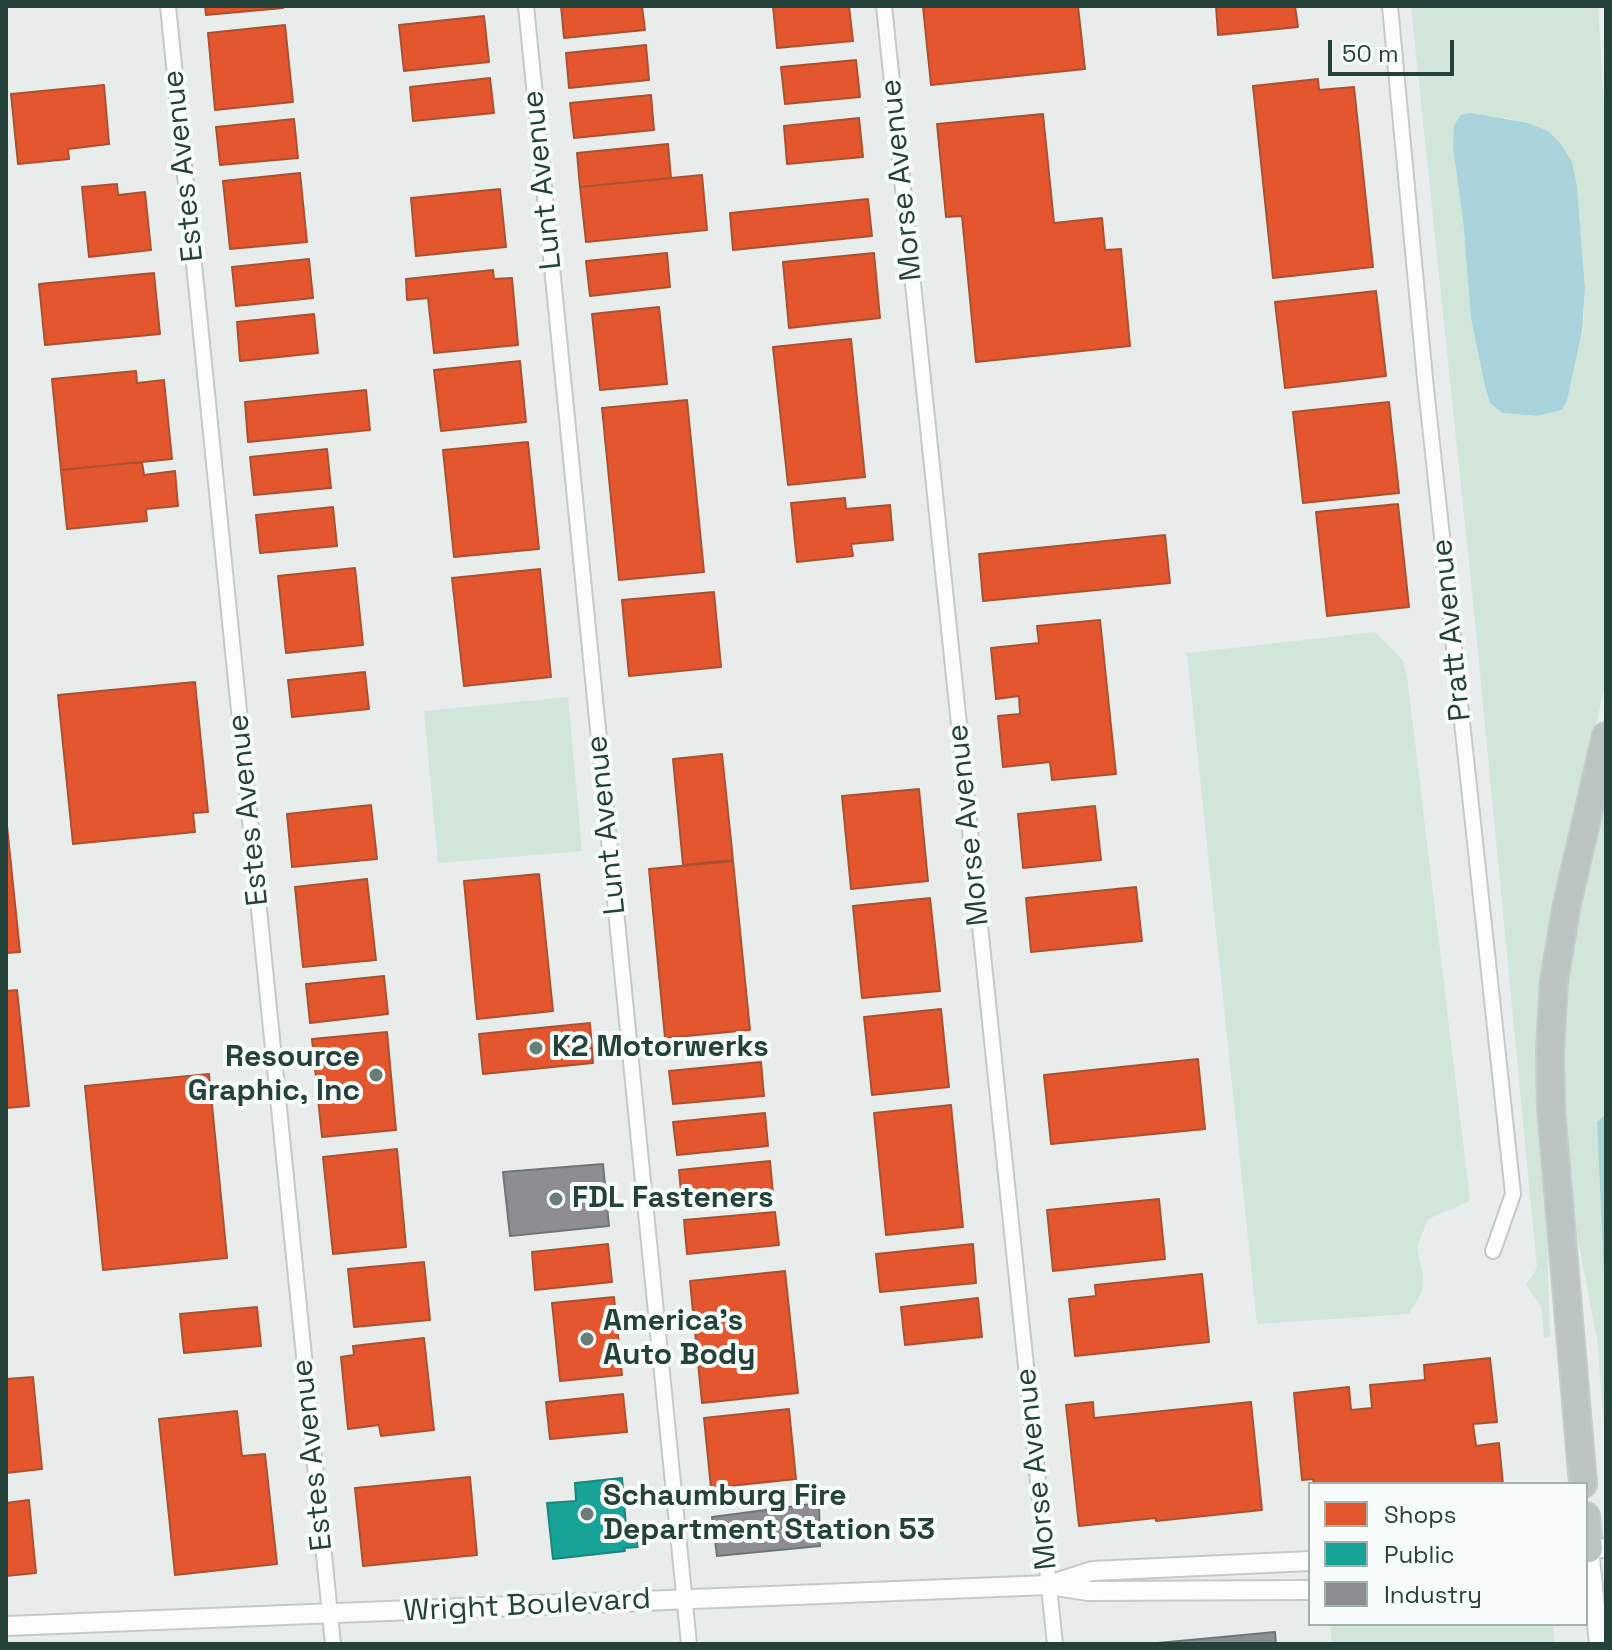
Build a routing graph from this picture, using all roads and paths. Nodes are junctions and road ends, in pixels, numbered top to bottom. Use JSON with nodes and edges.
{"nodes":[{"id":1,"x":168,"y":6,"type":"edge"},
{"id":2,"x":526,"y":6,"type":"edge"},
{"id":3,"x":884,"y":6,"type":"edge"},
{"id":4,"x":1390,"y":6,"type":"edge"},
{"id":5,"x":1606,"y":736,"type":"edge"},
{"id":6,"x":1493,"y":1251,"type":"dead end"},
{"id":7,"x":1583,"y":1482,"type":"edge"},
{"id":8,"x":1588,"y":1524,"type":"edge"},
{"id":9,"x":1594,"y":1548,"type":"edge"},
{"id":10,"x":1308,"y":1561,"type":"edge"},
{"id":11,"x":1595,"y":1583,"type":"edge"},
{"id":12,"x":1049,"y":1585,"type":"junction"},
{"id":13,"x":1308,"y":1590,"type":"edge"},
{"id":14,"x":684,"y":1598,"type":"junction"},
{"id":15,"x":329,"y":1615,"type":"junction"},
{"id":16,"x":6,"y":1626,"type":"edge"},
{"id":17,"x":333,"y":1644,"type":"edge"},
{"id":18,"x":689,"y":1644,"type":"edge"},
{"id":19,"x":1055,"y":1644,"type":"edge"},
{"id":20,"x":1599,"y":1644,"type":"edge"}],
"edges":[{"from":1,"to":15,"type":"street","name":"Estes Avenue"},
{"from":2,"to":14,"type":"street","name":"Lunt Avenue"},
{"from":3,"to":12,"type":"street","name":"Morse Avenue"},
{"from":4,"to":6,"type":"street","name":"Pratt Avenue"},
{"from":5,"to":7,"type":"highway"},
{"from":8,"to":9,"type":"highway"},
{"from":9,"to":11,"type":"street"},
{"from":10,"to":12,"type":"street","name":"Wright Boulevard"},
{"from":11,"to":20,"type":"street"},
{"from":12,"to":13,"type":"street","name":"Wright Boulevard"},
{"from":12,"to":14,"type":"street","name":"Wright Boulevard"},
{"from":12,"to":19,"type":"street","name":"Morse Avenue"},
{"from":14,"to":15,"type":"street","name":"Wright Boulevard"},
{"from":14,"to":18,"type":"street","name":"Lunt Avenue"},
{"from":15,"to":16,"type":"street","name":"Wright Boulevard"},
{"from":15,"to":17,"type":"street","name":"Estes Avenue"}]}
